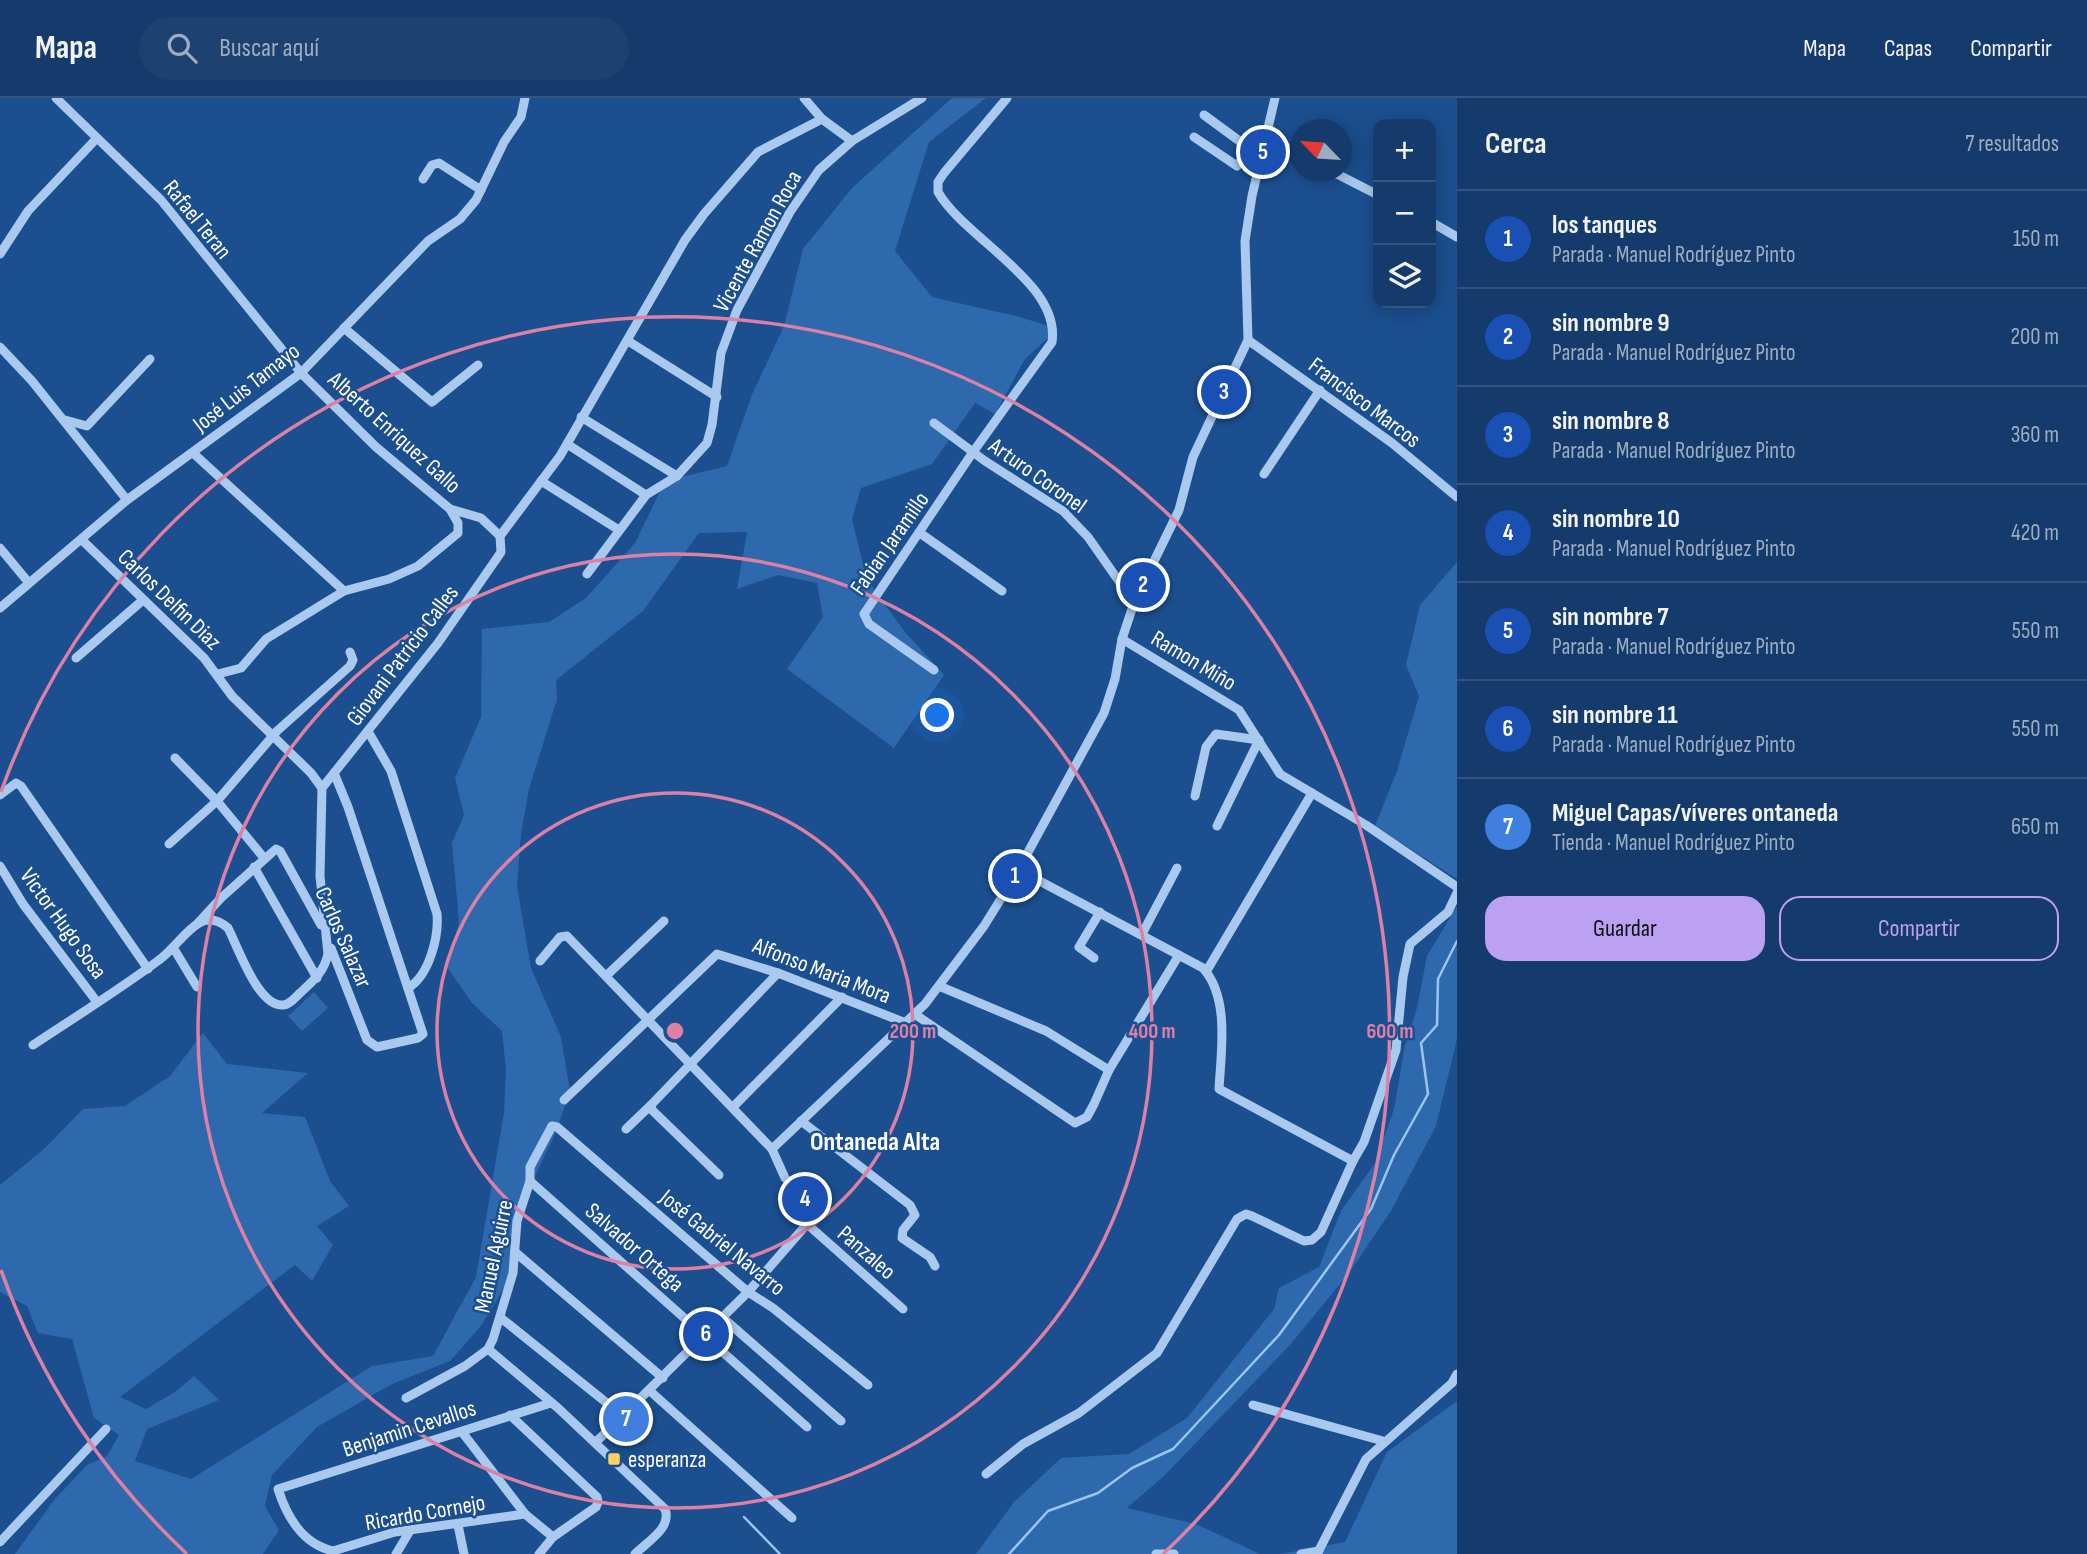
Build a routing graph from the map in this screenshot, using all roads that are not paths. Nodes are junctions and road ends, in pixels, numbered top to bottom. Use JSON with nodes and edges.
{"nodes":[{"id":1,"x":56,"y":98,"type":"edge"},
{"id":2,"x":525,"y":98,"type":"edge"},
{"id":3,"x":804,"y":98,"type":"edge"},
{"id":4,"x":922,"y":98,"type":"edge"},
{"id":5,"x":1007,"y":98,"type":"edge"},
{"id":6,"x":1275,"y":98,"type":"edge"},
{"id":7,"x":1204,"y":115,"type":"dead end"},
{"id":8,"x":822,"y":119,"type":"junction"},
{"id":9,"x":1194,"y":137,"type":"dead end"},
{"id":10,"x":1266,"y":137,"type":"junction"},
{"id":11,"x":97,"y":138,"type":"junction"},
{"id":12,"x":852,"y":141,"type":"junction"},
{"id":13,"x":1250,"y":148,"type":"junction"},
{"id":14,"x":1289,"y":148,"type":"edge"},
{"id":15,"x":1262,"y":156,"type":"junction"},
{"id":16,"x":423,"y":179,"type":"dead end"},
{"id":17,"x":1352,"y":182,"type":"edge"},
{"id":18,"x":481,"y":190,"type":"junction"},
{"id":19,"x":1373,"y":192,"type":"edge"},
{"id":20,"x":1436,"y":225,"type":"edge"},
{"id":21,"x":1457,"y":237,"type":"edge"},
{"id":22,"x":0,"y":254,"type":"edge"},
{"id":23,"x":344,"y":328,"type":"junction"},
{"id":24,"x":1248,"y":340,"type":"junction"},
{"id":25,"x":628,"y":341,"type":"junction"},
{"id":26,"x":0,"y":347,"type":"edge"},
{"id":27,"x":150,"y":359,"type":"dead end"},
{"id":28,"x":478,"y":365,"type":"dead end"},
{"id":29,"x":301,"y":373,"type":"junction"},
{"id":30,"x":1320,"y":390,"type":"junction"},
{"id":31,"x":717,"y":397,"type":"junction"},
{"id":32,"x":581,"y":417,"type":"junction"},
{"id":33,"x":64,"y":420,"type":"junction"},
{"id":34,"x":934,"y":423,"type":"dead end"},
{"id":35,"x":567,"y":444,"type":"junction"},
{"id":36,"x":973,"y":452,"type":"junction"},
{"id":37,"x":193,"y":453,"type":"junction"},
{"id":38,"x":1264,"y":474,"type":"dead end"},
{"id":39,"x":677,"y":476,"type":"junction"},
{"id":40,"x":541,"y":481,"type":"junction"},
{"id":41,"x":646,"y":495,"type":"junction"},
{"id":42,"x":1457,"y":497,"type":"edge"},
{"id":43,"x":127,"y":500,"type":"junction"},
{"id":44,"x":450,"y":509,"type":"junction"},
{"id":45,"x":474,"y":514,"type":"junction"},
{"id":46,"x":620,"y":530,"type":"junction"},
{"id":47,"x":458,"y":533,"type":"junction"},
{"id":48,"x":920,"y":533,"type":"junction"},
{"id":49,"x":500,"y":536,"type":"junction"},
{"id":50,"x":82,"y":540,"type":"junction"},
{"id":51,"x":0,"y":548,"type":"edge"},
{"id":52,"x":587,"y":574,"type":"dead end"},
{"id":53,"x":29,"y":583,"type":"junction"},
{"id":54,"x":344,"y":591,"type":"junction"},
{"id":55,"x":1002,"y":591,"type":"dead end"},
{"id":56,"x":143,"y":600,"type":"junction"},
{"id":57,"x":1135,"y":600,"type":"junction"},
{"id":58,"x":0,"y":608,"type":"edge"},
{"id":59,"x":1122,"y":639,"type":"junction"},
{"id":60,"x":350,"y":652,"type":"dead end"},
{"id":61,"x":76,"y":658,"type":"dead end"},
{"id":62,"x":934,"y":670,"type":"dead end"},
{"id":63,"x":218,"y":674,"type":"junction"},
{"id":64,"x":369,"y":733,"type":"junction"},
{"id":65,"x":274,"y":736,"type":"junction"},
{"id":66,"x":1259,"y":740,"type":"junction"},
{"id":67,"x":175,"y":758,"type":"dead end"},
{"id":68,"x":334,"y":774,"type":"junction"},
{"id":69,"x":322,"y":788,"type":"junction"},
{"id":70,"x":1312,"y":793,"type":"junction"},
{"id":71,"x":0,"y":795,"type":"edge"},
{"id":72,"x":1195,"y":796,"type":"dead end"},
{"id":73,"x":217,"y":801,"type":"junction"},
{"id":74,"x":1216,"y":826,"type":"dead end"},
{"id":75,"x":169,"y":844,"type":"dead end"},
{"id":76,"x":264,"y":858,"type":"junction"},
{"id":77,"x":0,"y":866,"type":"edge"},
{"id":78,"x":254,"y":867,"type":"junction"},
{"id":79,"x":1177,"y":868,"type":"dead end"},
{"id":80,"x":1019,"y":870,"type":"junction"},
{"id":81,"x":1457,"y":887,"type":"edge"},
{"id":82,"x":1457,"y":893,"type":"edge"},
{"id":83,"x":1100,"y":912,"type":"junction"},
{"id":84,"x":664,"y":920,"type":"dead end"},
{"id":85,"x":198,"y":923,"type":"junction"},
{"id":86,"x":324,"y":931,"type":"junction"},
{"id":87,"x":1142,"y":934,"type":"junction"},
{"id":88,"x":174,"y":949,"type":"junction"},
{"id":89,"x":1179,"y":955,"type":"junction"},
{"id":90,"x":1094,"y":958,"type":"dead end"},
{"id":91,"x":540,"y":961,"type":"dead end"},
{"id":92,"x":148,"y":969,"type":"junction"},
{"id":93,"x":1206,"y":972,"type":"junction"},
{"id":94,"x":778,"y":973,"type":"junction"},
{"id":95,"x":606,"y":976,"type":"junction"},
{"id":96,"x":317,"y":978,"type":"junction"},
{"id":97,"x":939,"y":986,"type":"junction"},
{"id":98,"x":197,"y":987,"type":"dead end"},
{"id":99,"x":408,"y":988,"type":"junction"},
{"id":100,"x":842,"y":997,"type":"junction"},
{"id":101,"x":97,"y":1002,"type":"junction"},
{"id":102,"x":915,"y":1015,"type":"junction"},
{"id":103,"x":646,"y":1019,"type":"junction"},
{"id":104,"x":906,"y":1023,"type":"junction"},
{"id":105,"x":33,"y":1045,"type":"dead end"},
{"id":106,"x":692,"y":1065,"type":"junction"},
{"id":107,"x":1109,"y":1070,"type":"junction"},
{"id":108,"x":564,"y":1100,"type":"dead end"},
{"id":109,"x":733,"y":1105,"type":"junction"},
{"id":110,"x":652,"y":1107,"type":"junction"},
{"id":111,"x":801,"y":1121,"type":"junction"},
{"id":112,"x":557,"y":1127,"type":"joint"},
{"id":113,"x":626,"y":1129,"type":"dead end"},
{"id":114,"x":772,"y":1149,"type":"junction"},
{"id":115,"x":1353,"y":1161,"type":"junction"},
{"id":116,"x":719,"y":1175,"type":"dead end"},
{"id":117,"x":530,"y":1181,"type":"junction"},
{"id":118,"x":807,"y":1224,"type":"junction"},
{"id":119,"x":515,"y":1252,"type":"junction"},
{"id":120,"x":936,"y":1266,"type":"dead end"},
{"id":121,"x":748,"y":1292,"type":"junction"},
{"id":122,"x":903,"y":1308,"type":"dead end"},
{"id":123,"x":501,"y":1318,"type":"junction"},
{"id":124,"x":723,"y":1318,"type":"junction"},
{"id":125,"x":706,"y":1334,"type":"junction"},
{"id":126,"x":488,"y":1349,"type":"junction"},
{"id":127,"x":1457,"y":1374,"type":"edge"},
{"id":128,"x":663,"y":1378,"type":"junction"},
{"id":129,"x":868,"y":1385,"type":"dead end"},
{"id":130,"x":650,"y":1391,"type":"junction"},
{"id":131,"x":406,"y":1398,"type":"dead end"},
{"id":132,"x":551,"y":1402,"type":"junction"},
{"id":133,"x":1253,"y":1405,"type":"dead end"},
{"id":134,"x":510,"y":1415,"type":"junction"},
{"id":135,"x":623,"y":1416,"type":"junction"},
{"id":136,"x":841,"y":1421,"type":"dead end"},
{"id":137,"x":807,"y":1427,"type":"dead end"},
{"id":138,"x":106,"y":1429,"type":"dead end"},
{"id":139,"x":462,"y":1432,"type":"junction"},
{"id":140,"x":1383,"y":1441,"type":"junction"},
{"id":141,"x":596,"y":1442,"type":"junction"},
{"id":142,"x":986,"y":1474,"type":"dead end"},
{"id":143,"x":525,"y":1514,"type":"junction"},
{"id":144,"x":792,"y":1518,"type":"dead end"},
{"id":145,"x":458,"y":1525,"type":"junction"},
{"id":146,"x":411,"y":1529,"type":"junction"},
{"id":147,"x":553,"y":1538,"type":"junction"},
{"id":148,"x":0,"y":1542,"type":"edge"},
{"id":149,"x":333,"y":1551,"type":"joint"},
{"id":150,"x":1318,"y":1552,"type":"edge"},
{"id":151,"x":396,"y":1554,"type":"edge"},
{"id":152,"x":464,"y":1554,"type":"edge"},
{"id":153,"x":539,"y":1554,"type":"edge"},
{"id":154,"x":635,"y":1554,"type":"edge"},
{"id":155,"x":1156,"y":1554,"type":"edge"},
{"id":156,"x":1174,"y":1554,"type":"edge"},
{"id":157,"x":1301,"y":1554,"type":"edge"}],
"edges":[{"from":1,"to":11,"type":"street","name":"Rafael Teran"},
{"from":2,"to":18,"type":"street","name":"José Luis Tamayo"},
{"from":3,"to":8,"type":"street"},
{"from":4,"to":12,"type":"street","name":"Vicente Ramon Roca"},
{"from":5,"to":36,"type":"street","name":"Fabian Jaramillo"},
{"from":6,"to":10,"type":"street"},
{"from":7,"to":13,"type":"street"},
{"from":8,"to":12,"type":"street"},
{"from":8,"to":25,"type":"street","name":"Giovani Patricio Calles"},
{"from":9,"to":13,"type":"street"},
{"from":10,"to":14,"type":"street"},
{"from":10,"to":15,"type":"street"},
{"from":11,"to":22,"type":"street"},
{"from":11,"to":29,"type":"street","name":"Rafael Teran"},
{"from":12,"to":31,"type":"street","name":"Vicente Ramon Roca"},
{"from":13,"to":15,"type":"street"},
{"from":15,"to":24,"type":"street"},
{"from":16,"to":18,"type":"street"},
{"from":17,"to":19,"type":"street"},
{"from":18,"to":23,"type":"street","name":"José Luis Tamayo"},
{"from":20,"to":21,"type":"street"},
{"from":23,"to":28,"type":"street"},
{"from":23,"to":29,"type":"street","name":"José Luis Tamayo"},
{"from":24,"to":30,"type":"street","name":"Francisco Marcos"},
{"from":24,"to":57,"type":"street"},
{"from":25,"to":31,"type":"street"},
{"from":25,"to":32,"type":"street","name":"Giovani Patricio Calles"},
{"from":26,"to":33,"type":"street"},
{"from":27,"to":33,"type":"street"},
{"from":29,"to":37,"type":"street","name":"José Luis Tamayo"},
{"from":29,"to":44,"type":"street","name":"Alberto Enriquez Gallo"},
{"from":30,"to":38,"type":"street"},
{"from":30,"to":42,"type":"street","name":"Francisco Marcos"},
{"from":31,"to":39,"type":"street","name":"Vicente Ramon Roca"},
{"from":32,"to":35,"type":"street","name":"Giovani Patricio Calles"},
{"from":32,"to":39,"type":"street"},
{"from":33,"to":43,"type":"street"},
{"from":34,"to":36,"type":"street","name":"Arturo Coronel"},
{"from":35,"to":40,"type":"street","name":"Giovani Patricio Calles"},
{"from":35,"to":41,"type":"street"},
{"from":36,"to":48,"type":"street","name":"Fabian Jaramillo"},
{"from":36,"to":57,"type":"street","name":"Arturo Coronel"},
{"from":37,"to":43,"type":"street","name":"José Luis Tamayo"},
{"from":37,"to":54,"type":"street"},
{"from":39,"to":41,"type":"street","name":"Vicente Ramon Roca"},
{"from":40,"to":46,"type":"street"},
{"from":40,"to":49,"type":"street","name":"Giovani Patricio Calles"},
{"from":41,"to":46,"type":"street","name":"Vicente Ramon Roca"},
{"from":43,"to":50,"type":"street","name":"José Luis Tamayo"},
{"from":44,"to":45,"type":"street","name":"Alberto Enriquez Gallo"},
{"from":44,"to":47,"type":"street"},
{"from":45,"to":47,"type":"street","name":"Carlos Delfin Diaz"},
{"from":45,"to":49,"type":"street","name":"Alberto Enriquez Gallo"},
{"from":46,"to":52,"type":"street","name":"Vicente Ramon Roca"},
{"from":47,"to":54,"type":"street","name":"Carlos Delfin Diaz"},
{"from":48,"to":55,"type":"street"},
{"from":48,"to":62,"type":"street","name":"Fabian Jaramillo"},
{"from":49,"to":64,"type":"street","name":"Giovani Patricio Calles"},
{"from":50,"to":53,"type":"street","name":"José Luis Tamayo"},
{"from":50,"to":56,"type":"street","name":"Carlos Delfin Diaz"},
{"from":51,"to":53,"type":"street"},
{"from":53,"to":58,"type":"street","name":"José Luis Tamayo"},
{"from":54,"to":63,"type":"street","name":"Carlos Delfin Diaz"},
{"from":56,"to":61,"type":"street"},
{"from":56,"to":63,"type":"street","name":"Carlos Delfin Diaz"},
{"from":57,"to":59,"type":"street"},
{"from":59,"to":66,"type":"street","name":"Ramon Miño"},
{"from":59,"to":80,"type":"street"},
{"from":60,"to":65,"type":"street"},
{"from":63,"to":65,"type":"street"},
{"from":64,"to":68,"type":"street","name":"Giovani Patricio Calles"},
{"from":64,"to":99,"type":"street"},
{"from":65,"to":69,"type":"street"},
{"from":65,"to":73,"type":"street"},
{"from":66,"to":70,"type":"street","name":"Ramon Miño"},
{"from":66,"to":72,"type":"street"},
{"from":66,"to":74,"type":"street"},
{"from":67,"to":73,"type":"street"},
{"from":68,"to":69,"type":"street","name":"Giovani Patricio Calles"},
{"from":68,"to":99,"type":"street"},
{"from":69,"to":86,"type":"street"},
{"from":70,"to":81,"type":"street","name":"Ramon Miño"},
{"from":70,"to":93,"type":"street"},
{"from":71,"to":92,"type":"street"},
{"from":73,"to":75,"type":"street"},
{"from":73,"to":76,"type":"street"},
{"from":76,"to":78,"type":"street"},
{"from":76,"to":86,"type":"street","name":"Carlos Salazar"},
{"from":77,"to":101,"type":"street","name":"Victor Hugo Sosa"},
{"from":78,"to":85,"type":"street"},
{"from":78,"to":96,"type":"street"},
{"from":79,"to":87,"type":"street"},
{"from":80,"to":83,"type":"street"},
{"from":80,"to":97,"type":"street"},
{"from":82,"to":115,"type":"street"},
{"from":83,"to":87,"type":"street"},
{"from":83,"to":90,"type":"street"},
{"from":84,"to":95,"type":"street"},
{"from":85,"to":88,"type":"street"},
{"from":85,"to":96,"type":"street"},
{"from":86,"to":96,"type":"street"},
{"from":86,"to":99,"type":"street","name":"Carlos Salazar"},
{"from":87,"to":89,"type":"street"},
{"from":88,"to":92,"type":"street"},
{"from":88,"to":98,"type":"street"},
{"from":89,"to":93,"type":"street"},
{"from":89,"to":107,"type":"street"},
{"from":91,"to":95,"type":"street"},
{"from":92,"to":101,"type":"street"},
{"from":93,"to":115,"type":"street"},
{"from":94,"to":100,"type":"street","name":"Alfonso Maria Mora"},
{"from":94,"to":103,"type":"street","name":"Alfonso Maria Mora"},
{"from":94,"to":106,"type":"street"},
{"from":95,"to":103,"type":"street"},
{"from":97,"to":102,"type":"street"},
{"from":97,"to":107,"type":"street"},
{"from":100,"to":104,"type":"street","name":"Alfonso Maria Mora"},
{"from":100,"to":109,"type":"street"},
{"from":101,"to":105,"type":"street"},
{"from":102,"to":104,"type":"street"},
{"from":102,"to":107,"type":"street"},
{"from":103,"to":106,"type":"street"},
{"from":103,"to":108,"type":"street"},
{"from":104,"to":111,"type":"street"},
{"from":106,"to":109,"type":"street"},
{"from":106,"to":110,"type":"street"},
{"from":109,"to":114,"type":"street"},
{"from":110,"to":113,"type":"street"},
{"from":110,"to":116,"type":"street"},
{"from":111,"to":114,"type":"street"},
{"from":111,"to":120,"type":"street"},
{"from":112,"to":117,"type":"street","name":"Manuel Aguirre"},
{"from":112,"to":121,"type":"street","name":"José Gabriel Navarro"},
{"from":114,"to":118,"type":"street"},
{"from":115,"to":142,"type":"street"},
{"from":117,"to":119,"type":"street","name":"Manuel Aguirre"},
{"from":117,"to":125,"type":"street","name":"Salvador Ortega"},
{"from":118,"to":121,"type":"street"},
{"from":118,"to":122,"type":"street","name":"Panzaleo"},
{"from":119,"to":123,"type":"street","name":"Manuel Aguirre"},
{"from":119,"to":128,"type":"street"},
{"from":121,"to":124,"type":"street"},
{"from":121,"to":129,"type":"street","name":"José Gabriel Navarro"},
{"from":123,"to":126,"type":"street","name":"Manuel Aguirre"},
{"from":123,"to":135,"type":"street"},
{"from":124,"to":125,"type":"street"},
{"from":124,"to":136,"type":"street"},
{"from":125,"to":128,"type":"street"},
{"from":125,"to":137,"type":"street","name":"Salvador Ortega"},
{"from":126,"to":131,"type":"street"},
{"from":126,"to":132,"type":"street"},
{"from":127,"to":140,"type":"street"},
{"from":128,"to":130,"type":"street"},
{"from":130,"to":135,"type":"street"},
{"from":130,"to":144,"type":"street"},
{"from":132,"to":134,"type":"street","name":"Benjamin Cevallos"},
{"from":132,"to":141,"type":"street"},
{"from":133,"to":140,"type":"street"},
{"from":134,"to":139,"type":"street","name":"Benjamin Cevallos"},
{"from":134,"to":147,"type":"street"},
{"from":135,"to":141,"type":"street"},
{"from":138,"to":148,"type":"street"},
{"from":139,"to":143,"type":"street"},
{"from":139,"to":149,"type":"street","name":"Benjamin Cevallos"},
{"from":140,"to":150,"type":"street"},
{"from":141,"to":154,"type":"street"},
{"from":143,"to":145,"type":"street","name":"Ricardo Cornejo"},
{"from":143,"to":147,"type":"street"},
{"from":145,"to":146,"type":"street","name":"Ricardo Cornejo"},
{"from":145,"to":152,"type":"street"},
{"from":146,"to":149,"type":"street","name":"Ricardo Cornejo"},
{"from":146,"to":151,"type":"street"},
{"from":147,"to":153,"type":"street"},
{"from":150,"to":157,"type":"street"},
{"from":155,"to":156,"type":"street"}]}
